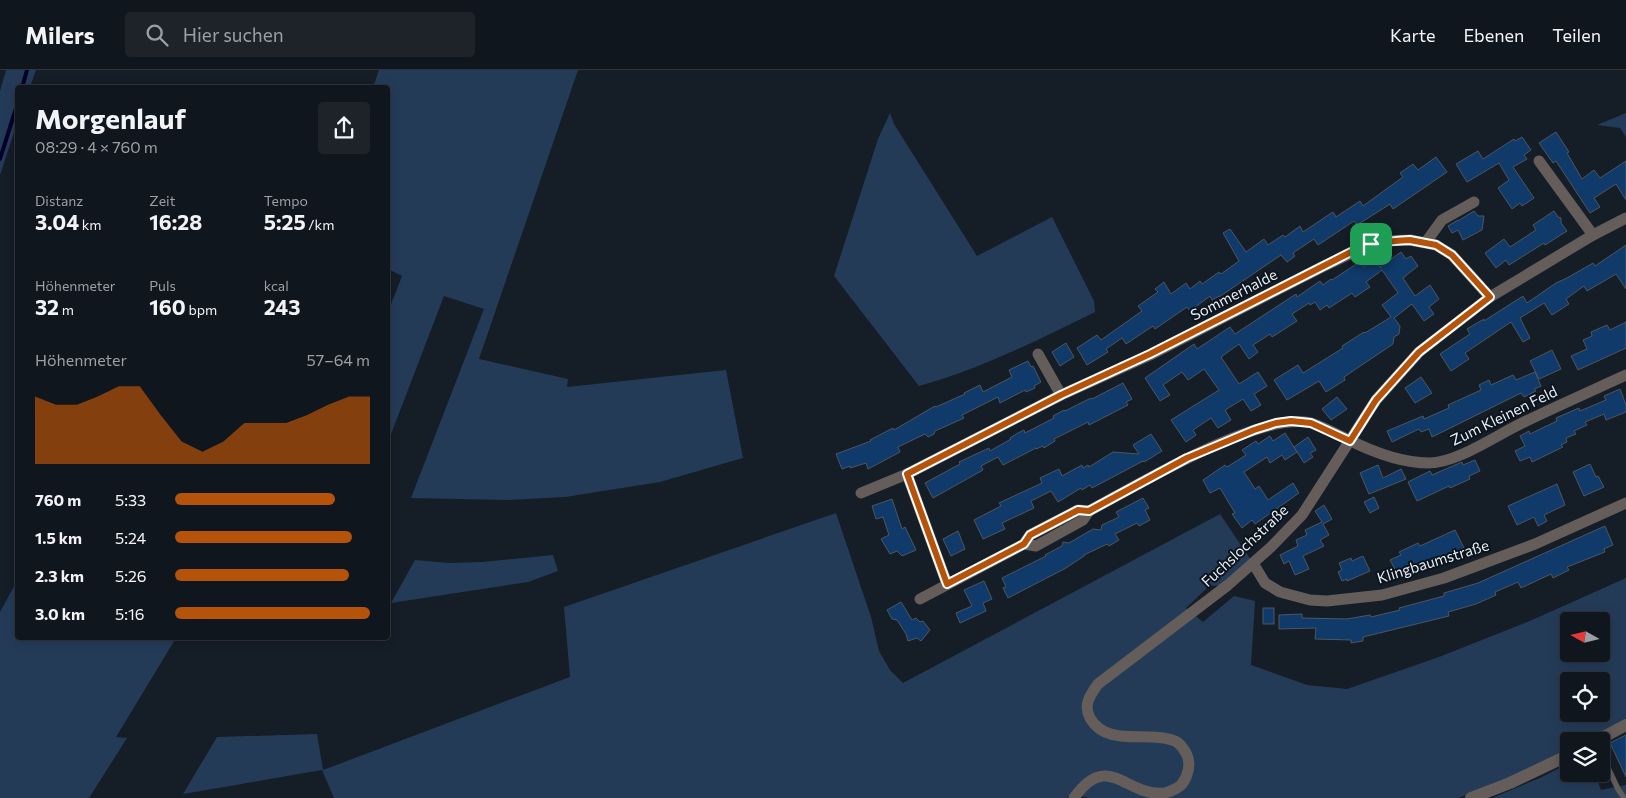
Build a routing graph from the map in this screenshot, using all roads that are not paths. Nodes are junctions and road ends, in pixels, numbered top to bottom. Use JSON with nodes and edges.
{"nodes":[{"id":1,"x":1539,"y":161,"type":"dead end"},
{"id":2,"x":1474,"y":202,"type":"dead end"},
{"id":3,"x":1626,"y":218,"type":"edge"},
{"id":4,"x":1593,"y":235,"type":"junction"},
{"id":5,"x":1426,"y":242,"type":"junction"},
{"id":6,"x":1490,"y":297,"type":"junction"},
{"id":7,"x":1038,"y":354,"type":"dead end"},
{"id":8,"x":1626,"y":375,"type":"edge"},
{"id":9,"x":1061,"y":395,"type":"junction"},
{"id":10,"x":1350,"y":441,"type":"junction"},
{"id":11,"x":907,"y":474,"type":"junction"},
{"id":12,"x":861,"y":493,"type":"dead end"},
{"id":13,"x":1626,"y":503,"type":"edge"},
{"id":14,"x":1253,"y":562,"type":"junction"},
{"id":15,"x":947,"y":584,"type":"junction"},
{"id":16,"x":920,"y":599,"type":"dead end"},
{"id":17,"x":1626,"y":725,"type":"edge"},
{"id":18,"x":1610,"y":734,"type":"edge"},
{"id":19,"x":1560,"y":759,"type":"edge"},
{"id":20,"x":1610,"y":772,"type":"edge"},
{"id":21,"x":1087,"y":784,"type":"junction"},
{"id":22,"x":1074,"y":798,"type":"edge"},
{"id":23,"x":1087,"y":798,"type":"edge"},
{"id":24,"x":1471,"y":798,"type":"edge"},
{"id":25,"x":1624,"y":798,"type":"edge"}],
"edges":[{"from":1,"to":4,"type":"street"},
{"from":2,"to":5,"type":"street"},
{"from":3,"to":4,"type":"street","name":"Fuchslochstraße"},
{"from":4,"to":6,"type":"street","name":"Fuchslochstraße"},
{"from":5,"to":6,"type":"street","name":"Sommerhalde"},
{"from":5,"to":9,"type":"street","name":"Sommerhalde"},
{"from":6,"to":10,"type":"street","name":"Fuchslochstraße"},
{"from":7,"to":9,"type":"street"},
{"from":8,"to":10,"type":"street","name":"Zum Kleinen Feld"},
{"from":9,"to":11,"type":"street","name":"Sommerhalde"},
{"from":10,"to":14,"type":"street","name":"Fuchslochstraße"},
{"from":10,"to":15,"type":"street","name":"Zum Kleinen Feld"},
{"from":11,"to":12,"type":"street","name":"Sommerhalde"},
{"from":11,"to":15,"type":"street"},
{"from":13,"to":14,"type":"street","name":"Klingbaumstraße"},
{"from":14,"to":21,"type":"street","name":"Fuchslochstraße"},
{"from":15,"to":16,"type":"street","name":"Zum Kleinen Feld"},
{"from":17,"to":18,"type":"street"},
{"from":19,"to":24,"type":"street"},
{"from":20,"to":25,"type":"lane"},
{"from":21,"to":22,"type":"street"},
{"from":21,"to":23,"type":"street"}]}
